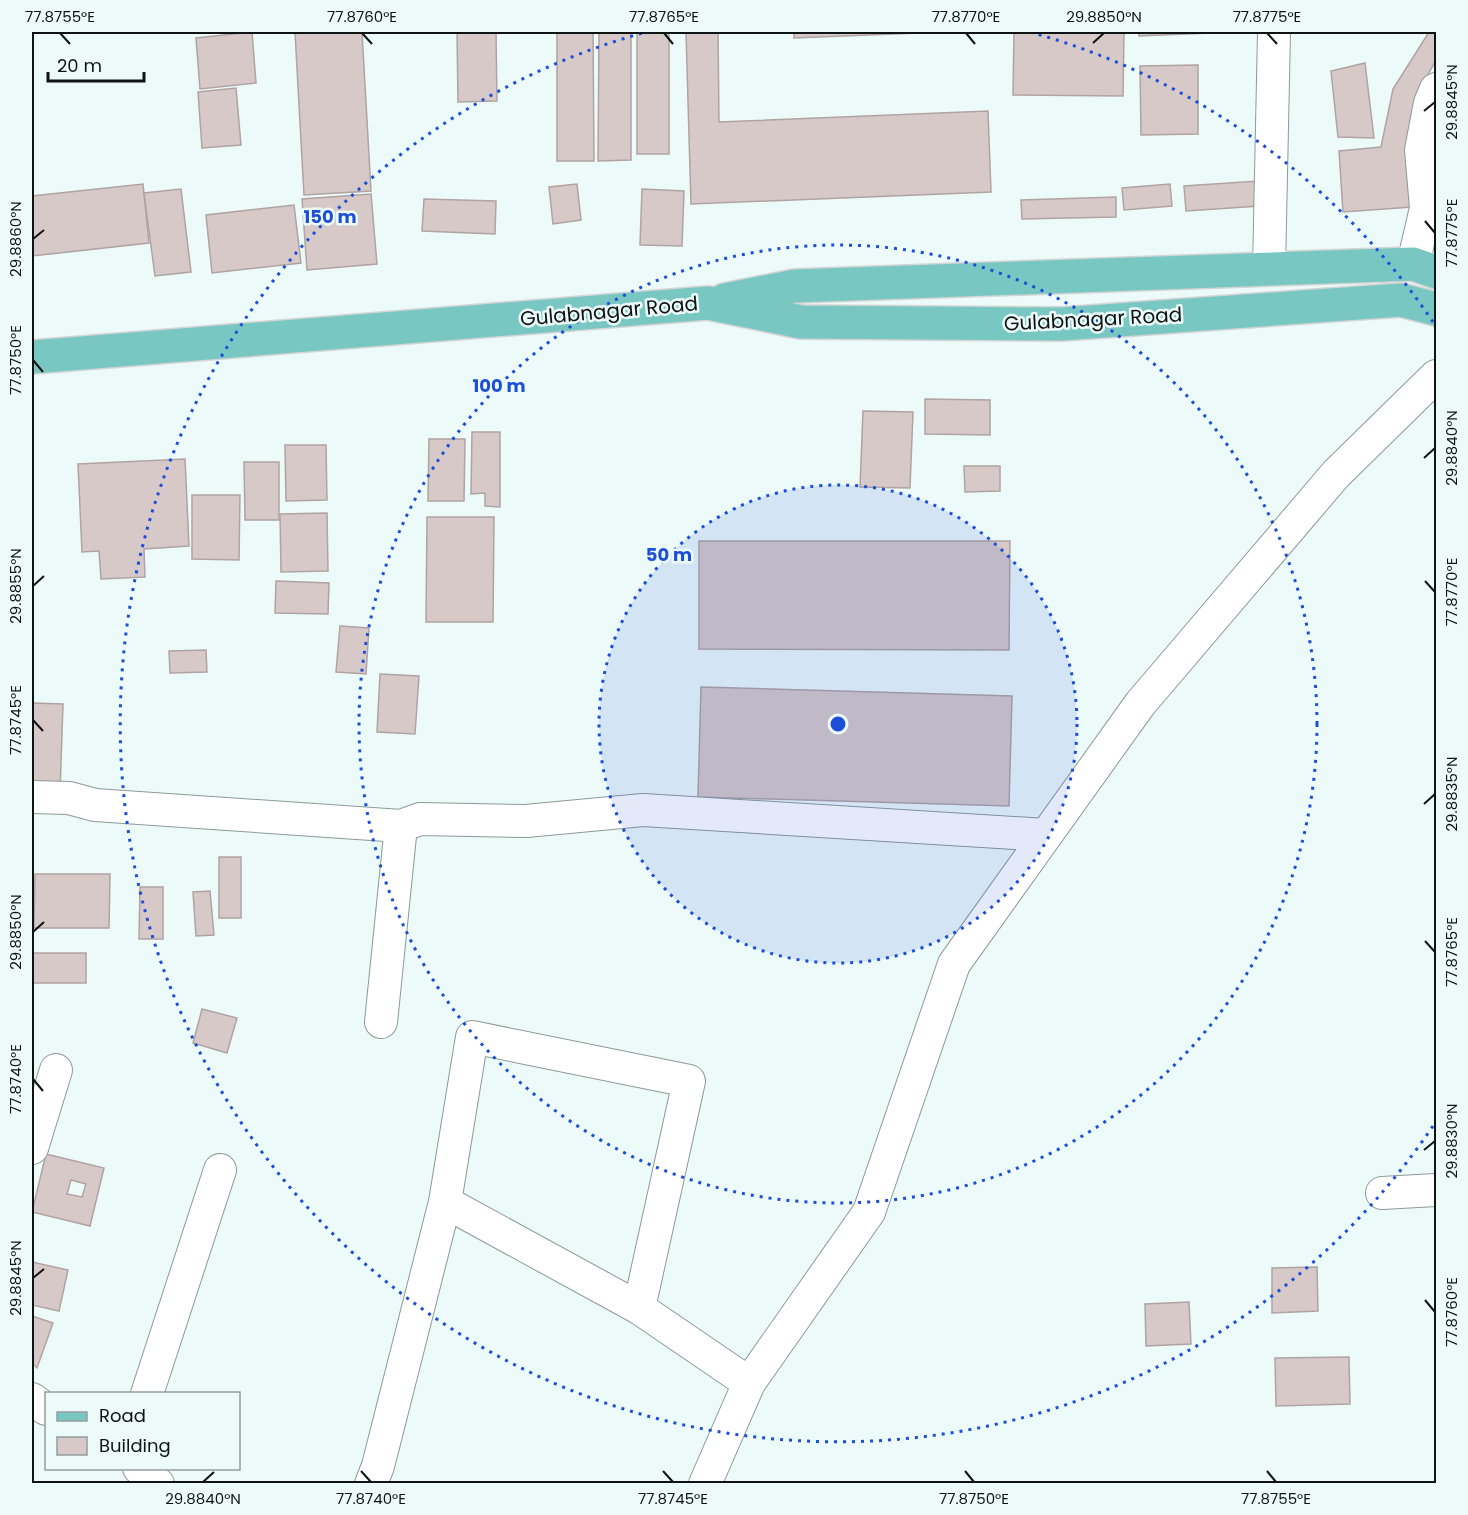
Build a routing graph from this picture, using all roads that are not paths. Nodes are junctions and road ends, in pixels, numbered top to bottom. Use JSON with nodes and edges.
{"nodes":[{"id":1,"x":1274,"y":32,"type":"edge"},
{"id":2,"x":1437,"y":89,"type":"edge"},
{"id":3,"x":1425,"y":268,"type":"edge"},
{"id":4,"x":1269,"y":269,"type":"junction"},
{"id":5,"x":708,"y":303,"type":"junction"},
{"id":6,"x":1437,"y":309,"type":"edge"},
{"id":7,"x":32,"y":357,"type":"edge"},
{"id":8,"x":1437,"y":376,"type":"edge"},
{"id":9,"x":32,"y":797,"type":"edge"},
{"id":10,"x":401,"y":826,"type":"junction"},
{"id":11,"x":1046,"y":835,"type":"junction"},
{"id":12,"x":381,"y":1022,"type":"dead end"},
{"id":13,"x":56,"y":1070,"type":"dead end"},
{"id":14,"x":32,"y":1148,"type":"edge"},
{"id":15,"x":220,"y":1170,"type":"dead end"},
{"id":16,"x":1437,"y":1190,"type":"edge"},
{"id":17,"x":1382,"y":1193,"type":"dead end"},
{"id":18,"x":445,"y":1202,"type":"junction"},
{"id":19,"x":639,"y":1308,"type":"junction"},
{"id":20,"x":749,"y":1383,"type":"junction"},
{"id":21,"x":148,"y":1392,"type":"edge"},
{"id":22,"x":32,"y":1399,"type":"edge"},
{"id":23,"x":45,"y":1408,"type":"edge"},
{"id":24,"x":141,"y":1470,"type":"edge"},
{"id":25,"x":158,"y":1484,"type":"edge"},
{"id":26,"x":371,"y":1484,"type":"edge"},
{"id":27,"x":705,"y":1484,"type":"edge"}],
"edges":[{"from":1,"to":4,"type":"street"},
{"from":2,"to":3,"type":"street"},
{"from":3,"to":4,"type":"main road"},
{"from":4,"to":5,"type":"main road"},
{"from":5,"to":6,"type":"main road","name":"Gulabnagar Road"},
{"from":5,"to":7,"type":"main road","name":"Gulabnagar Road"},
{"from":8,"to":11,"type":"street"},
{"from":9,"to":10,"type":"street"},
{"from":10,"to":11,"type":"street"},
{"from":10,"to":12,"type":"street"},
{"from":11,"to":20,"type":"street"},
{"from":13,"to":14,"type":"street"},
{"from":15,"to":21,"type":"street"},
{"from":16,"to":17,"type":"street"},
{"from":18,"to":19,"type":"street"},
{"from":18,"to":19,"type":"street"},
{"from":18,"to":26,"type":"street"},
{"from":19,"to":20,"type":"street"},
{"from":20,"to":27,"type":"street"},
{"from":22,"to":23,"type":"street"},
{"from":24,"to":25,"type":"street"}]}
